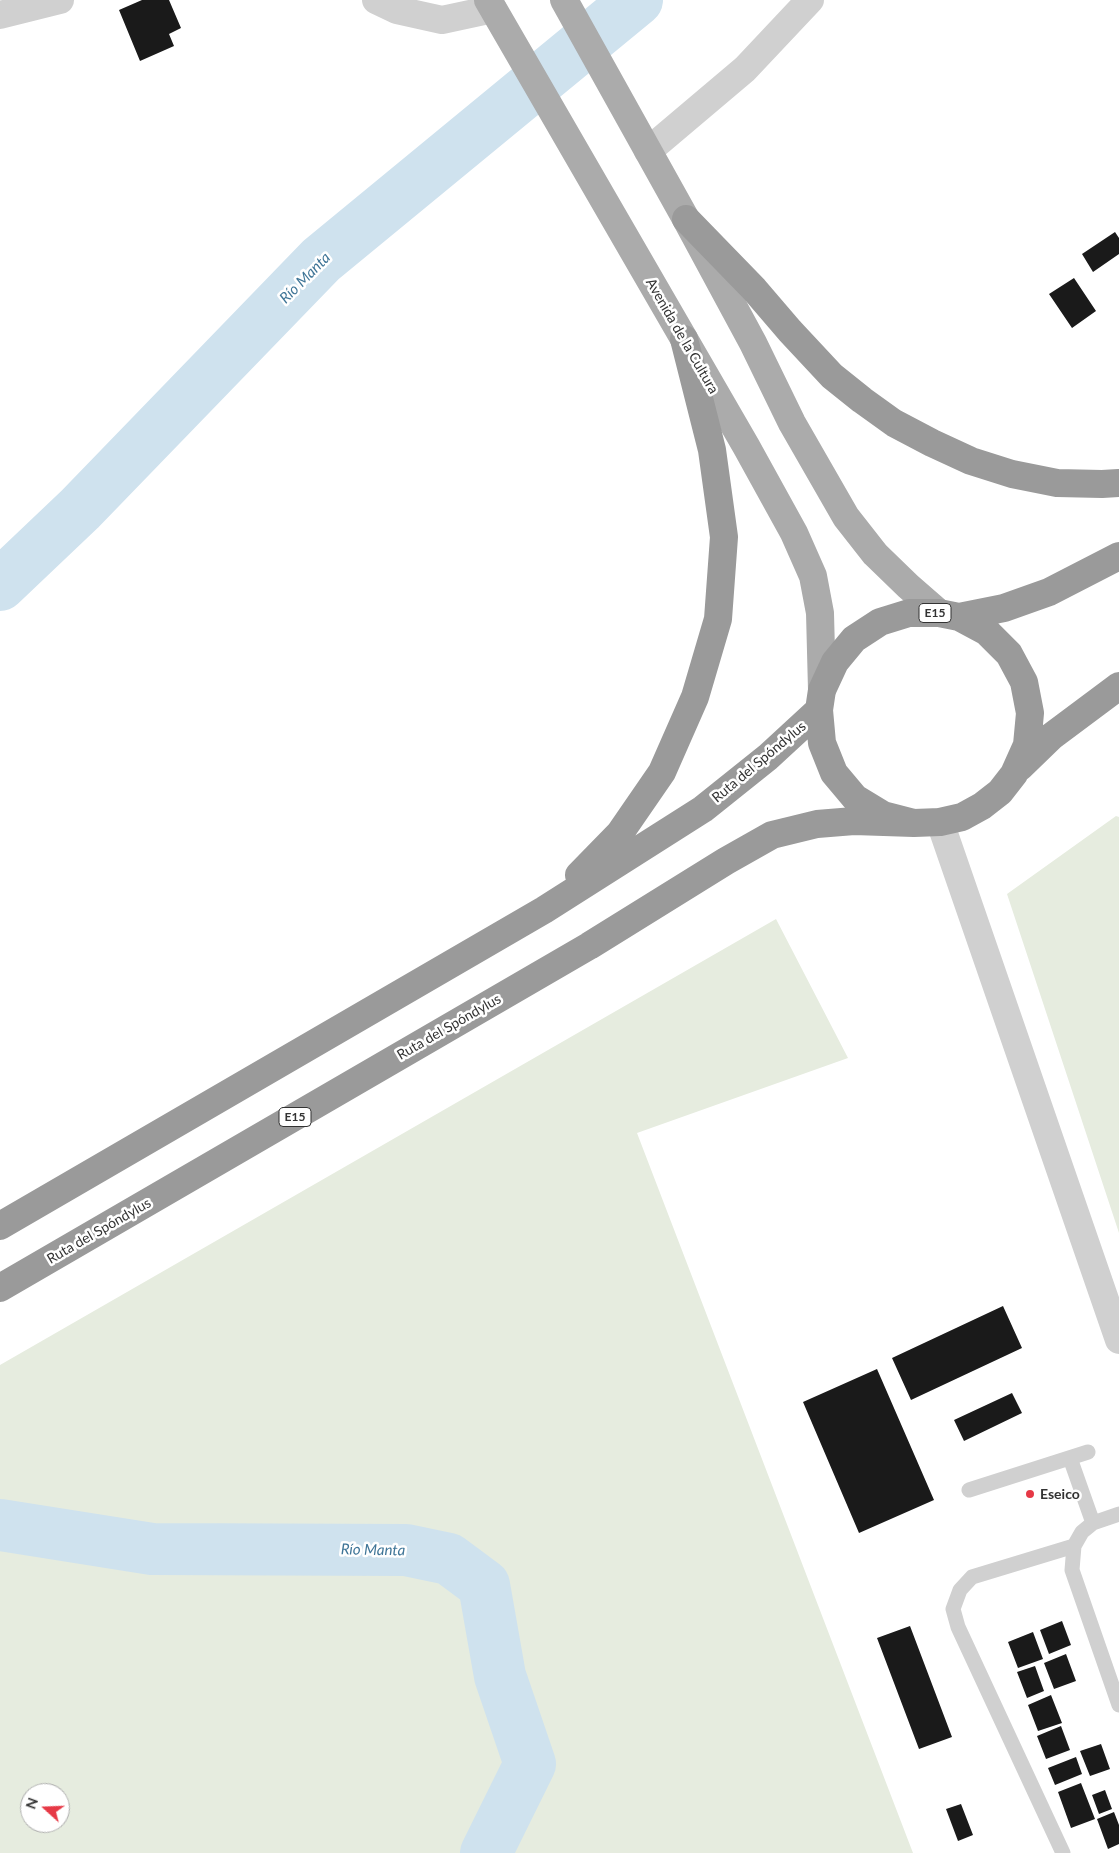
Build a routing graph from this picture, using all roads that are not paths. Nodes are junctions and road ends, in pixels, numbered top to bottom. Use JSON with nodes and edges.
{"nodes":[{"id":1,"x":60,"y":0,"type":"edge"},
{"id":2,"x":376,"y":0,"type":"edge"},
{"id":3,"x":564,"y":0,"type":"edge"},
{"id":4,"x":810,"y":0,"type":"edge"},
{"id":5,"x":494,"y":12,"type":"edge"},
{"id":6,"x":0,"y":15,"type":"edge"},
{"id":7,"x":648,"y":151,"type":"junction"},
{"id":8,"x":686,"y":219,"type":"junction"},
{"id":9,"x":684,"y":339,"type":"junction"},
{"id":10,"x":1119,"y":482,"type":"edge"},
{"id":11,"x":1119,"y":556,"type":"edge"},
{"id":12,"x":949,"y":615,"type":"junction"},
{"id":13,"x":1119,"y":686,"type":"edge"},
{"id":14,"x":821,"y":700,"type":"junction"},
{"id":15,"x":1014,"y":774,"type":"junction"},
{"id":16,"x":927,"y":823,"type":"junction"},
{"id":17,"x":544,"y":910,"type":"junction"},
{"id":18,"x":0,"y":1226,"type":"edge"},
{"id":19,"x":0,"y":1288,"type":"edge"},
{"id":20,"x":1119,"y":1340,"type":"edge"},
{"id":21,"x":1088,"y":1452,"type":"dead end"},
{"id":22,"x":1070,"y":1458,"type":"junction"},
{"id":23,"x":970,"y":1490,"type":"dead end"},
{"id":24,"x":1119,"y":1514,"type":"edge"},
{"id":25,"x":1093,"y":1522,"type":"junction"},
{"id":26,"x":1074,"y":1546,"type":"junction"},
{"id":27,"x":1119,"y":1705,"type":"edge"},
{"id":28,"x":1063,"y":1853,"type":"edge"}],
"edges":[{"from":1,"to":6,"type":"street"},
{"from":2,"to":5,"type":"street"},
{"from":3,"to":7,"type":"main road"},
{"from":4,"to":7,"type":"street"},
{"from":5,"to":9,"type":"main road","name":"Avenida de la Cultura"},
{"from":7,"to":8,"type":"main road"},
{"from":8,"to":10,"type":"highway"},
{"from":8,"to":12,"type":"main road"},
{"from":9,"to":14,"type":"main road","name":"Avenida de la Cultura"},
{"from":9,"to":17,"type":"highway"},
{"from":11,"to":12,"type":"highway","number":"E15"},
{"from":12,"to":14,"type":"highway","number":"E15"},
{"from":12,"to":15,"type":"highway","number":"E15"},
{"from":13,"to":15,"type":"highway","number":"E15"},
{"from":14,"to":16,"type":"highway","number":"E15"},
{"from":14,"to":17,"type":"highway","name":"Ruta del Spóndylus","number":"E15"},
{"from":15,"to":16,"type":"highway","number":"E15"},
{"from":16,"to":19,"type":"highway","name":"Ruta del Spóndylus","number":"E15"},
{"from":16,"to":20,"type":"street"},
{"from":17,"to":18,"type":"highway","name":"Ruta del Spóndylus","number":"E15"},
{"from":21,"to":22,"type":"lane"},
{"from":22,"to":23,"type":"lane"},
{"from":22,"to":25,"type":"lane"},
{"from":24,"to":25,"type":"lane"},
{"from":25,"to":26,"type":"lane"},
{"from":26,"to":27,"type":"lane"},
{"from":26,"to":28,"type":"lane"}]}
